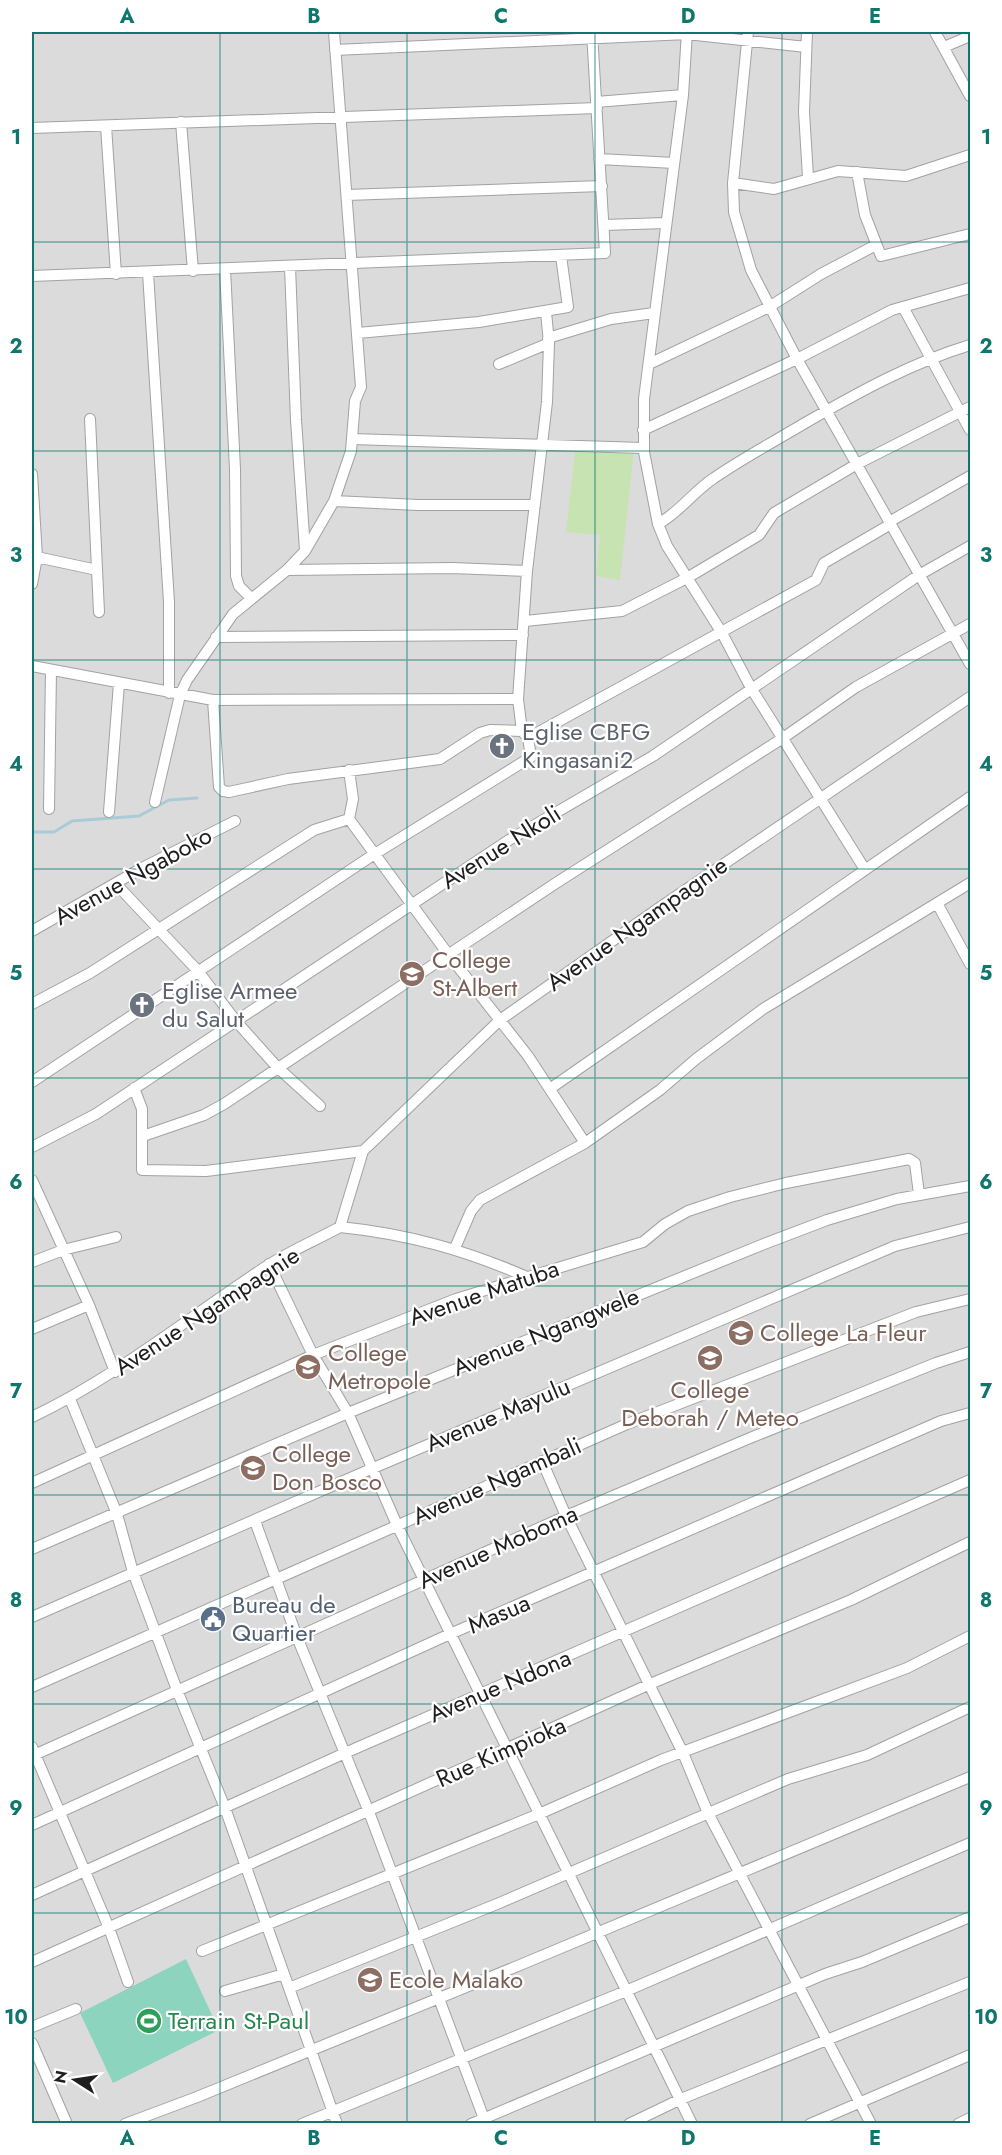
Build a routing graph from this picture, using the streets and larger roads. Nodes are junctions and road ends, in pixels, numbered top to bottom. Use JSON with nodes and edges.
{"nodes":[{"id":1,"x":334,"y":32,"type":"edge"},
{"id":2,"x":807,"y":32,"type":"edge"},
{"id":3,"x":935,"y":32,"type":"edge"},
{"id":4,"x":687,"y":33,"type":"edge"},
{"id":5,"x":592,"y":35,"type":"edge"},
{"id":6,"x":970,"y":36,"type":"edge"},
{"id":7,"x":747,"y":37,"type":"edge"},
{"id":8,"x":806,"y":47,"type":"junction"},
{"id":9,"x":944,"y":47,"type":"junction"},
{"id":10,"x":334,"y":50,"type":"junction"},
{"id":11,"x":683,"y":95,"type":"junction"},
{"id":12,"x":970,"y":96,"type":"edge"},
{"id":13,"x":596,"y":105,"type":"junction"},
{"id":14,"x":342,"y":116,"type":"junction"},
{"id":15,"x":182,"y":122,"type":"junction"},
{"id":16,"x":106,"y":126,"type":"junction"},
{"id":17,"x":32,"y":128,"type":"edge"},
{"id":18,"x":970,"y":155,"type":"edge"},
{"id":19,"x":599,"y":159,"type":"junction"},
{"id":20,"x":674,"y":163,"type":"junction"},
{"id":21,"x":857,"y":172,"type":"junction"},
{"id":22,"x":808,"y":177,"type":"junction"},
{"id":23,"x":733,"y":183,"type":"junction"},
{"id":24,"x":602,"y":186,"type":"junction"},
{"id":25,"x":347,"y":195,"type":"junction"},
{"id":26,"x":666,"y":223,"type":"junction"},
{"id":27,"x":604,"y":225,"type":"junction"},
{"id":28,"x":970,"y":234,"type":"edge"},
{"id":29,"x":876,"y":245,"type":"junction"},
{"id":30,"x":561,"y":256,"type":"junction"},
{"id":31,"x":351,"y":265,"type":"junction"},
{"id":32,"x":290,"y":267,"type":"junction"},
{"id":33,"x":225,"y":269,"type":"junction"},
{"id":34,"x":193,"y":271,"type":"junction"},
{"id":35,"x":148,"y":273,"type":"junction"},
{"id":36,"x":116,"y":274,"type":"junction"},
{"id":37,"x":32,"y":276,"type":"edge"},
{"id":38,"x":970,"y":288,"type":"edge"},
{"id":39,"x":769,"y":307,"type":"junction"},
{"id":40,"x":903,"y":307,"type":"junction"},
{"id":41,"x":546,"y":312,"type":"junction"},
{"id":42,"x":654,"y":313,"type":"junction"},
{"id":43,"x":358,"y":333,"type":"junction"},
{"id":44,"x":549,"y":341,"type":"junction"},
{"id":45,"x":970,"y":345,"type":"edge"},
{"id":46,"x":929,"y":357,"type":"junction"},
{"id":47,"x":797,"y":359,"type":"junction"},
{"id":48,"x":499,"y":364,"type":"dead end"},
{"id":49,"x":649,"y":364,"type":"junction"},
{"id":50,"x":970,"y":406,"type":"edge"},
{"id":51,"x":827,"y":411,"type":"junction"},
{"id":52,"x":960,"y":412,"type":"junction"},
{"id":53,"x":90,"y":419,"type":"dead end"},
{"id":54,"x":644,"y":430,"type":"junction"},
{"id":55,"x":970,"y":430,"type":"edge"},
{"id":56,"x":352,"y":439,"type":"junction"},
{"id":57,"x":541,"y":445,"type":"junction"},
{"id":58,"x":643,"y":447,"type":"junction"},
{"id":59,"x":857,"y":464,"type":"junction"},
{"id":60,"x":32,"y":474,"type":"edge"},
{"id":61,"x":970,"y":476,"type":"edge"},
{"id":62,"x":334,"y":501,"type":"junction"},
{"id":63,"x":535,"y":505,"type":"junction"},
{"id":64,"x":890,"y":523,"type":"junction"},
{"id":65,"x":658,"y":524,"type":"junction"},
{"id":66,"x":970,"y":546,"type":"edge"},
{"id":67,"x":305,"y":550,"type":"junction"},
{"id":68,"x":34,"y":557,"type":"edge"},
{"id":69,"x":97,"y":570,"type":"junction"},
{"id":70,"x":287,"y":570,"type":"junction"},
{"id":71,"x":527,"y":570,"type":"junction"},
{"id":72,"x":919,"y":574,"type":"junction"},
{"id":73,"x":687,"y":578,"type":"junction"},
{"id":74,"x":32,"y":584,"type":"edge"},
{"id":75,"x":251,"y":598,"type":"junction"},
{"id":76,"x":99,"y":612,"type":"dead end"},
{"id":77,"x":525,"y":621,"type":"junction"},
{"id":78,"x":970,"y":624,"type":"edge"},
{"id":79,"x":722,"y":633,"type":"junction"},
{"id":80,"x":953,"y":634,"type":"junction"},
{"id":81,"x":523,"y":635,"type":"junction"},
{"id":82,"x":216,"y":637,"type":"junction"},
{"id":83,"x":970,"y":664,"type":"edge"},
{"id":84,"x":32,"y":666,"type":"edge"},
{"id":85,"x":51,"y":670,"type":"junction"},
{"id":86,"x":119,"y":683,"type":"junction"},
{"id":87,"x":750,"y":688,"type":"junction"},
{"id":88,"x":169,"y":693,"type":"junction"},
{"id":89,"x":180,"y":695,"type":"junction"},
{"id":90,"x":970,"y":698,"type":"edge"},
{"id":91,"x":213,"y":699,"type":"junction"},
{"id":92,"x":518,"y":699,"type":"junction"},
{"id":93,"x":525,"y":734,"type":"junction"},
{"id":94,"x":783,"y":738,"type":"junction"},
{"id":95,"x":349,"y":770,"type":"junction"},
{"id":96,"x":970,"y":796,"type":"edge"},
{"id":97,"x":820,"y":798,"type":"junction"},
{"id":98,"x":155,"y":802,"type":"dead end"},
{"id":99,"x":49,"y":809,"type":"dead end"},
{"id":100,"x":109,"y":812,"type":"dead end"},
{"id":101,"x":349,"y":819,"type":"junction"},
{"id":102,"x":235,"y":821,"type":"dead end"},
{"id":103,"x":374,"y":855,"type":"junction"},
{"id":104,"x":864,"y":868,"type":"junction"},
{"id":105,"x":970,"y":883,"type":"edge"},
{"id":106,"x":117,"y":885,"type":"junction"},
{"id":107,"x":413,"y":903,"type":"junction"},
{"id":108,"x":938,"y":905,"type":"junction"},
{"id":109,"x":159,"y":929,"type":"junction"},
{"id":110,"x":32,"y":931,"type":"edge"},
{"id":111,"x":448,"y":954,"type":"junction"},
{"id":112,"x":970,"y":964,"type":"edge"},
{"id":113,"x":198,"y":971,"type":"junction"},
{"id":114,"x":32,"y":1004,"type":"edge"},
{"id":115,"x":235,"y":1020,"type":"junction"},
{"id":116,"x":500,"y":1020,"type":"junction"},
{"id":117,"x":277,"y":1067,"type":"junction"},
{"id":118,"x":32,"y":1082,"type":"edge"},
{"id":119,"x":134,"y":1088,"type":"junction"},
{"id":120,"x":551,"y":1088,"type":"junction"},
{"id":121,"x":320,"y":1106,"type":"dead end"},
{"id":122,"x":143,"y":1136,"type":"junction"},
{"id":123,"x":585,"y":1143,"type":"junction"},
{"id":124,"x":32,"y":1147,"type":"edge"},
{"id":125,"x":363,"y":1151,"type":"junction"},
{"id":126,"x":32,"y":1180,"type":"edge"},
{"id":127,"x":970,"y":1186,"type":"edge"},
{"id":128,"x":919,"y":1194,"type":"junction"},
{"id":129,"x":340,"y":1227,"type":"junction"},
{"id":130,"x":970,"y":1227,"type":"edge"},
{"id":131,"x":116,"y":1237,"type":"dead end"},
{"id":132,"x":455,"y":1248,"type":"junction"},
{"id":133,"x":63,"y":1250,"type":"junction"},
{"id":134,"x":32,"y":1262,"type":"edge"},
{"id":135,"x":269,"y":1264,"type":"junction"},
{"id":136,"x":527,"y":1276,"type":"junction"},
{"id":137,"x":970,"y":1299,"type":"edge"},
{"id":138,"x":89,"y":1305,"type":"junction"},
{"id":139,"x":32,"y":1329,"type":"edge"},
{"id":140,"x":970,"y":1352,"type":"edge"},
{"id":141,"x":313,"y":1355,"type":"junction"},
{"id":142,"x":115,"y":1372,"type":"junction"},
{"id":143,"x":70,"y":1399,"type":"junction"},
{"id":144,"x":348,"y":1413,"type":"junction"},
{"id":145,"x":970,"y":1413,"type":"edge"},
{"id":146,"x":32,"y":1418,"type":"edge"},
{"id":147,"x":93,"y":1454,"type":"junction"},
{"id":148,"x":542,"y":1461,"type":"junction"},
{"id":149,"x":371,"y":1469,"type":"junction"},
{"id":150,"x":970,"y":1480,"type":"edge"},
{"id":151,"x":32,"y":1483,"type":"edge"},
{"id":152,"x":117,"y":1514,"type":"junction"},
{"id":153,"x":566,"y":1516,"type":"junction"},
{"id":154,"x":255,"y":1521,"type":"junction"},
{"id":155,"x":397,"y":1525,"type":"junction"},
{"id":156,"x":970,"y":1542,"type":"edge"},
{"id":157,"x":32,"y":1549,"type":"edge"},
{"id":158,"x":133,"y":1572,"type":"junction"},
{"id":159,"x":595,"y":1572,"type":"junction"},
{"id":160,"x":275,"y":1579,"type":"junction"},
{"id":161,"x":426,"y":1580,"type":"junction"},
{"id":162,"x":32,"y":1617,"type":"edge"},
{"id":163,"x":155,"y":1630,"type":"junction"},
{"id":164,"x":623,"y":1632,"type":"junction"},
{"id":165,"x":450,"y":1634,"type":"junction"},
{"id":166,"x":970,"y":1636,"type":"edge"},
{"id":167,"x":297,"y":1637,"type":"junction"},
{"id":168,"x":650,"y":1684,"type":"junction"},
{"id":169,"x":32,"y":1687,"type":"edge"},
{"id":170,"x":177,"y":1690,"type":"junction"},
{"id":171,"x":321,"y":1694,"type":"junction"},
{"id":172,"x":480,"y":1694,"type":"junction"},
{"id":173,"x":970,"y":1707,"type":"edge"},
{"id":174,"x":201,"y":1746,"type":"junction"},
{"id":175,"x":509,"y":1749,"type":"junction"},
{"id":176,"x":32,"y":1753,"type":"edge"},
{"id":177,"x":345,"y":1753,"type":"junction"},
{"id":178,"x":683,"y":1753,"type":"junction"},
{"id":179,"x":970,"y":1777,"type":"edge"},
{"id":180,"x":225,"y":1808,"type":"junction"},
{"id":181,"x":59,"y":1812,"type":"junction"},
{"id":182,"x":369,"y":1812,"type":"junction"},
{"id":183,"x":708,"y":1813,"type":"junction"},
{"id":184,"x":539,"y":1814,"type":"junction"},
{"id":185,"x":32,"y":1825,"type":"edge"},
{"id":186,"x":970,"y":1844,"type":"edge"},
{"id":187,"x":246,"y":1867,"type":"junction"},
{"id":188,"x":83,"y":1871,"type":"junction"},
{"id":189,"x":569,"y":1872,"type":"junction"},
{"id":190,"x":740,"y":1872,"type":"junction"},
{"id":191,"x":392,"y":1873,"type":"junction"},
{"id":192,"x":32,"y":1895,"type":"edge"},
{"id":193,"x":970,"y":1917,"type":"edge"},
{"id":194,"x":267,"y":1926,"type":"junction"},
{"id":195,"x":109,"y":1928,"type":"junction"},
{"id":196,"x":770,"y":1928,"type":"junction"},
{"id":197,"x":597,"y":1931,"type":"junction"},
{"id":198,"x":416,"y":1936,"type":"junction"},
{"id":199,"x":202,"y":1951,"type":"dead end"},
{"id":200,"x":32,"y":1962,"type":"edge"},
{"id":201,"x":284,"y":1974,"type":"junction"},
{"id":202,"x":128,"y":1982,"type":"dead end"},
{"id":203,"x":970,"y":1982,"type":"edge"},
{"id":204,"x":799,"y":1986,"type":"junction"},
{"id":205,"x":289,"y":1988,"type":"junction"},
{"id":206,"x":225,"y":1991,"type":"dead end"},
{"id":207,"x":626,"y":1991,"type":"junction"},
{"id":208,"x":439,"y":1997,"type":"junction"},
{"id":209,"x":76,"y":2009,"type":"dead end"},
{"id":210,"x":32,"y":2027,"type":"edge"},
{"id":211,"x":828,"y":2041,"type":"junction"},
{"id":212,"x":32,"y":2043,"type":"edge"},
{"id":213,"x":654,"y":2048,"type":"junction"},
{"id":214,"x":310,"y":2049,"type":"junction"},
{"id":215,"x":970,"y":2055,"type":"edge"},
{"id":216,"x":461,"y":2059,"type":"junction"},
{"id":217,"x":681,"y":2100,"type":"junction"},
{"id":218,"x":860,"y":2104,"type":"junction"},
{"id":219,"x":333,"y":2112,"type":"junction"},
{"id":220,"x":970,"y":2118,"type":"edge"},
{"id":221,"x":485,"y":2121,"type":"edge"},
{"id":222,"x":68,"y":2124,"type":"edge"},
{"id":223,"x":125,"y":2124,"type":"edge"},
{"id":224,"x":302,"y":2124,"type":"edge"},
{"id":225,"x":337,"y":2124,"type":"edge"},
{"id":226,"x":471,"y":2124,"type":"edge"},
{"id":227,"x":629,"y":2124,"type":"edge"},
{"id":228,"x":692,"y":2124,"type":"edge"},
{"id":229,"x":810,"y":2124,"type":"edge"},
{"id":230,"x":871,"y":2124,"type":"edge"},
{"id":231,"x":958,"y":2124,"type":"edge"}],
"edges":[{"from":1,"to":10,"type":"street"},
{"from":2,"to":8,"type":"street"},
{"from":3,"to":9,"type":"street"},
{"from":4,"to":5,"type":"street"},
{"from":4,"to":7,"type":"street"},
{"from":4,"to":11,"type":"street"},
{"from":5,"to":10,"type":"street"},
{"from":5,"to":13,"type":"street"},
{"from":6,"to":9,"type":"street"},
{"from":7,"to":8,"type":"street"},
{"from":7,"to":23,"type":"street"},
{"from":8,"to":22,"type":"street"},
{"from":9,"to":12,"type":"street"},
{"from":10,"to":14,"type":"street"},
{"from":11,"to":13,"type":"street"},
{"from":11,"to":20,"type":"street"},
{"from":13,"to":14,"type":"street"},
{"from":13,"to":19,"type":"street"},
{"from":14,"to":15,"type":"street"},
{"from":14,"to":25,"type":"street"},
{"from":15,"to":16,"type":"street"},
{"from":15,"to":34,"type":"street"},
{"from":16,"to":17,"type":"street"},
{"from":16,"to":36,"type":"street"},
{"from":18,"to":21,"type":"street"},
{"from":19,"to":20,"type":"street"},
{"from":19,"to":24,"type":"street"},
{"from":20,"to":26,"type":"street"},
{"from":21,"to":22,"type":"street"},
{"from":21,"to":29,"type":"street"},
{"from":22,"to":23,"type":"street"},
{"from":23,"to":39,"type":"street"},
{"from":24,"to":25,"type":"street"},
{"from":24,"to":27,"type":"street"},
{"from":25,"to":31,"type":"street"},
{"from":26,"to":27,"type":"street"},
{"from":26,"to":42,"type":"street"},
{"from":27,"to":30,"type":"street"},
{"from":28,"to":29,"type":"street"},
{"from":29,"to":39,"type":"street"},
{"from":30,"to":31,"type":"street"},
{"from":30,"to":41,"type":"street"},
{"from":31,"to":32,"type":"street"},
{"from":31,"to":43,"type":"street"},
{"from":32,"to":33,"type":"street"},
{"from":32,"to":67,"type":"street"},
{"from":33,"to":34,"type":"street"},
{"from":33,"to":75,"type":"street"},
{"from":34,"to":35,"type":"street"},
{"from":35,"to":36,"type":"street"},
{"from":35,"to":88,"type":"street"},
{"from":36,"to":37,"type":"street"},
{"from":38,"to":40,"type":"street"},
{"from":39,"to":47,"type":"street"},
{"from":39,"to":49,"type":"street"},
{"from":40,"to":46,"type":"street"},
{"from":40,"to":47,"type":"street"},
{"from":41,"to":43,"type":"street"},
{"from":41,"to":44,"type":"street"},
{"from":42,"to":44,"type":"street"},
{"from":42,"to":49,"type":"street"},
{"from":43,"to":56,"type":"street"},
{"from":44,"to":48,"type":"street"},
{"from":44,"to":57,"type":"street"},
{"from":45,"to":46,"type":"street"},
{"from":46,"to":51,"type":"street"},
{"from":46,"to":52,"type":"street"},
{"from":47,"to":51,"type":"street"},
{"from":47,"to":54,"type":"street"},
{"from":49,"to":54,"type":"street"},
{"from":50,"to":52,"type":"street"},
{"from":51,"to":59,"type":"street"},
{"from":51,"to":65,"type":"street"},
{"from":52,"to":55,"type":"street"},
{"from":52,"to":59,"type":"street"},
{"from":53,"to":69,"type":"street"},
{"from":54,"to":58,"type":"street"},
{"from":56,"to":57,"type":"street"},
{"from":56,"to":62,"type":"street"},
{"from":57,"to":58,"type":"street"},
{"from":57,"to":63,"type":"street"},
{"from":58,"to":65,"type":"street"},
{"from":59,"to":64,"type":"street"},
{"from":59,"to":73,"type":"street"},
{"from":60,"to":68,"type":"street"},
{"from":61,"to":64,"type":"street"},
{"from":62,"to":63,"type":"street"},
{"from":62,"to":67,"type":"street"},
{"from":63,"to":71,"type":"street"},
{"from":64,"to":72,"type":"street"},
{"from":64,"to":79,"type":"street"},
{"from":65,"to":73,"type":"street"},
{"from":66,"to":72,"type":"street","name":"Avenue Nkoli"},
{"from":67,"to":70,"type":"street"},
{"from":68,"to":69,"type":"street"},
{"from":68,"to":74,"type":"street"},
{"from":69,"to":76,"type":"street"},
{"from":70,"to":71,"type":"street"},
{"from":70,"to":75,"type":"street"},
{"from":71,"to":77,"type":"street"},
{"from":72,"to":80,"type":"street"},
{"from":72,"to":87,"type":"street","name":"Avenue Nkoli"},
{"from":73,"to":77,"type":"street"},
{"from":73,"to":79,"type":"street"},
{"from":75,"to":82,"type":"street"},
{"from":77,"to":81,"type":"street"},
{"from":78,"to":80,"type":"street"},
{"from":79,"to":87,"type":"street"},
{"from":79,"to":93,"type":"street"},
{"from":80,"to":83,"type":"street"},
{"from":80,"to":94,"type":"street"},
{"from":81,"to":82,"type":"street"},
{"from":81,"to":92,"type":"street"},
{"from":82,"to":89,"type":"street"},
{"from":84,"to":85,"type":"street"},
{"from":85,"to":86,"type":"street"},
{"from":85,"to":99,"type":"street"},
{"from":86,"to":88,"type":"street"},
{"from":86,"to":100,"type":"street"},
{"from":87,"to":94,"type":"street"},
{"from":87,"to":107,"type":"street","name":"Avenue Nkoli"},
{"from":88,"to":89,"type":"street"},
{"from":89,"to":91,"type":"street"},
{"from":89,"to":98,"type":"street"},
{"from":90,"to":97,"type":"street","name":"Avenue Ngampagnie"},
{"from":91,"to":92,"type":"street"},
{"from":91,"to":95,"type":"street"},
{"from":92,"to":93,"type":"street"},
{"from":93,"to":95,"type":"street"},
{"from":93,"to":103,"type":"street"},
{"from":94,"to":97,"type":"street"},
{"from":94,"to":111,"type":"street"},
{"from":95,"to":101,"type":"street"},
{"from":96,"to":104,"type":"street"},
{"from":97,"to":104,"type":"street"},
{"from":97,"to":116,"type":"street","name":"Avenue Ngampagnie"},
{"from":101,"to":103,"type":"street"},
{"from":101,"to":109,"type":"street"},
{"from":102,"to":106,"type":"street","name":"Avenue Ngaboko"},
{"from":103,"to":107,"type":"street"},
{"from":103,"to":113,"type":"street"},
{"from":104,"to":120,"type":"street"},
{"from":105,"to":108,"type":"street"},
{"from":106,"to":109,"type":"street"},
{"from":106,"to":110,"type":"street","name":"Avenue Ngaboko"},
{"from":107,"to":111,"type":"street"},
{"from":107,"to":115,"type":"street","name":"Avenue Nkoli"},
{"from":108,"to":112,"type":"street"},
{"from":108,"to":123,"type":"street"},
{"from":109,"to":113,"type":"street"},
{"from":109,"to":114,"type":"street"},
{"from":111,"to":116,"type":"street"},
{"from":111,"to":117,"type":"street"},
{"from":113,"to":115,"type":"street"},
{"from":113,"to":118,"type":"street"},
{"from":115,"to":117,"type":"street"},
{"from":115,"to":119,"type":"street","name":"Avenue Nkoli"},
{"from":116,"to":120,"type":"street"},
{"from":116,"to":125,"type":"street","name":"Avenue Ngampagnie"},
{"from":117,"to":121,"type":"street"},
{"from":117,"to":122,"type":"street"},
{"from":119,"to":122,"type":"street"},
{"from":119,"to":124,"type":"street","name":"Avenue Nkoli"},
{"from":120,"to":123,"type":"street"},
{"from":122,"to":125,"type":"street"},
{"from":123,"to":132,"type":"street"},
{"from":125,"to":129,"type":"street","name":"Avenue Ngampagnie"},
{"from":126,"to":133,"type":"street"},
{"from":127,"to":128,"type":"street","name":"Avenue Ngangwele"},
{"from":128,"to":136,"type":"street","name":"Avenue Matuba"},
{"from":128,"to":144,"type":"street","name":"Avenue Ngangwele"},
{"from":129,"to":132,"type":"street"},
{"from":129,"to":135,"type":"street","name":"Avenue Ngampagnie"},
{"from":130,"to":149,"type":"street","name":"Avenue Mayulu"},
{"from":131,"to":133,"type":"street"},
{"from":132,"to":136,"type":"street"},
{"from":133,"to":134,"type":"street"},
{"from":133,"to":138,"type":"street"},
{"from":135,"to":141,"type":"street"},
{"from":135,"to":142,"type":"street","name":"Avenue Ngampagnie"},
{"from":136,"to":141,"type":"street","name":"Avenue Matuba"},
{"from":137,"to":148,"type":"street","name":"Avenue Ngambali"},
{"from":138,"to":139,"type":"street"},
{"from":138,"to":142,"type":"street"},
{"from":140,"to":153,"type":"street","name":"Avenue Moboma"},
{"from":141,"to":144,"type":"street"},
{"from":141,"to":147,"type":"street","name":"Avenue Matuba"},
{"from":142,"to":143,"type":"street","name":"Avenue Ngampagnie"},
{"from":143,"to":146,"type":"street","name":"Avenue Ngampagnie"},
{"from":143,"to":147,"type":"street"},
{"from":144,"to":149,"type":"street"},
{"from":144,"to":152,"type":"street","name":"Avenue Ngangwele"},
{"from":145,"to":159,"type":"street","name":"Masua"},
{"from":147,"to":151,"type":"street","name":"Avenue Matuba"},
{"from":147,"to":152,"type":"street"},
{"from":148,"to":153,"type":"street"},
{"from":148,"to":155,"type":"street","name":"Avenue Ngambali"},
{"from":149,"to":154,"type":"street","name":"Avenue Mayulu"},
{"from":149,"to":155,"type":"street"},
{"from":150,"to":164,"type":"street","name":"Avenue Ndona"},
{"from":152,"to":157,"type":"street","name":"Avenue Ngangwele"},
{"from":152,"to":158,"type":"street"},
{"from":153,"to":159,"type":"street"},
{"from":153,"to":161,"type":"street","name":"Avenue Moboma"},
{"from":154,"to":158,"type":"street","name":"Avenue Mayulu"},
{"from":154,"to":160,"type":"street"},
{"from":155,"to":160,"type":"street","name":"Avenue Ngambali"},
{"from":155,"to":161,"type":"street"},
{"from":156,"to":168,"type":"street","name":"Rue Kimpioka"},
{"from":158,"to":162,"type":"street","name":"Avenue Mayulu"},
{"from":158,"to":163,"type":"street"},
{"from":159,"to":164,"type":"street"},
{"from":159,"to":165,"type":"street","name":"Masua"},
{"from":160,"to":163,"type":"street","name":"Avenue Ngambali"},
{"from":160,"to":167,"type":"street"},
{"from":161,"to":165,"type":"street"},
{"from":161,"to":167,"type":"street","name":"Avenue Moboma"},
{"from":163,"to":169,"type":"street","name":"Avenue Ngambali"},
{"from":163,"to":170,"type":"street"},
{"from":164,"to":168,"type":"street"},
{"from":164,"to":172,"type":"street","name":"Avenue Ndona"},
{"from":165,"to":171,"type":"street","name":"Masua"},
{"from":165,"to":172,"type":"street"},
{"from":166,"to":178,"type":"street"},
{"from":167,"to":170,"type":"street","name":"Avenue Moboma"},
{"from":167,"to":171,"type":"street"},
{"from":168,"to":175,"type":"street","name":"Rue Kimpioka"},
{"from":168,"to":178,"type":"street"},
{"from":170,"to":174,"type":"street"},
{"from":170,"to":176,"type":"street","name":"Avenue Moboma"},
{"from":171,"to":174,"type":"street","name":"Masua"},
{"from":171,"to":177,"type":"street"},
{"from":172,"to":175,"type":"street"},
{"from":172,"to":177,"type":"street","name":"Avenue Ndona"},
{"from":173,"to":183,"type":"street"},
{"from":174,"to":180,"type":"street"},
{"from":174,"to":181,"type":"street","name":"Masua"},
{"from":175,"to":182,"type":"street","name":"Rue Kimpioka"},
{"from":175,"to":184,"type":"street"},
{"from":176,"to":181,"type":"street"},
{"from":177,"to":180,"type":"street","name":"Avenue Ndona"},
{"from":177,"to":182,"type":"street"},
{"from":178,"to":183,"type":"street"},
{"from":178,"to":184,"type":"street"},
{"from":179,"to":190,"type":"street"},
{"from":180,"to":187,"type":"street"},
{"from":180,"to":188,"type":"street","name":"Avenue Ndona"},
{"from":181,"to":185,"type":"street","name":"Masua"},
{"from":181,"to":188,"type":"street"},
{"from":182,"to":187,"type":"street","name":"Rue Kimpioka"},
{"from":182,"to":191,"type":"street"},
{"from":183,"to":189,"type":"street"},
{"from":183,"to":190,"type":"street"},
{"from":184,"to":189,"type":"street"},
{"from":184,"to":191,"type":"street"},
{"from":186,"to":196,"type":"street"},
{"from":187,"to":194,"type":"street"},
{"from":187,"to":195,"type":"street","name":"Rue Kimpioka"},
{"from":188,"to":192,"type":"street","name":"Avenue Ndona"},
{"from":188,"to":195,"type":"street"},
{"from":189,"to":197,"type":"street"},
{"from":189,"to":198,"type":"street"},
{"from":190,"to":196,"type":"street"},
{"from":190,"to":197,"type":"street"},
{"from":191,"to":194,"type":"street"},
{"from":191,"to":198,"type":"street"},
{"from":193,"to":204,"type":"street"},
{"from":194,"to":199,"type":"street"},
{"from":194,"to":201,"type":"street"},
{"from":195,"to":200,"type":"street","name":"Rue Kimpioka"},
{"from":195,"to":202,"type":"street"},
{"from":196,"to":204,"type":"street"},
{"from":196,"to":207,"type":"street"},
{"from":197,"to":207,"type":"street"},
{"from":197,"to":208,"type":"street"},
{"from":198,"to":205,"type":"street"},
{"from":198,"to":208,"type":"street"},
{"from":201,"to":205,"type":"street"},
{"from":201,"to":206,"type":"street"},
{"from":203,"to":211,"type":"street"},
{"from":204,"to":211,"type":"street"},
{"from":204,"to":213,"type":"street"},
{"from":205,"to":214,"type":"street"},
{"from":207,"to":213,"type":"street"},
{"from":207,"to":216,"type":"street"},
{"from":208,"to":214,"type":"street"},
{"from":208,"to":216,"type":"street"},
{"from":209,"to":210,"type":"street"},
{"from":211,"to":217,"type":"street"},
{"from":211,"to":218,"type":"street"},
{"from":212,"to":222,"type":"street"},
{"from":213,"to":217,"type":"street"},
{"from":213,"to":221,"type":"street"},
{"from":214,"to":219,"type":"street"},
{"from":214,"to":223,"type":"street"},
{"from":215,"to":218,"type":"street"},
{"from":216,"to":219,"type":"street"},
{"from":216,"to":221,"type":"street"},
{"from":217,"to":227,"type":"street"},
{"from":217,"to":228,"type":"street"},
{"from":218,"to":229,"type":"street"},
{"from":218,"to":230,"type":"street"},
{"from":219,"to":224,"type":"street"},
{"from":219,"to":225,"type":"street"},
{"from":220,"to":231,"type":"street"},
{"from":221,"to":226,"type":"street"}]}
